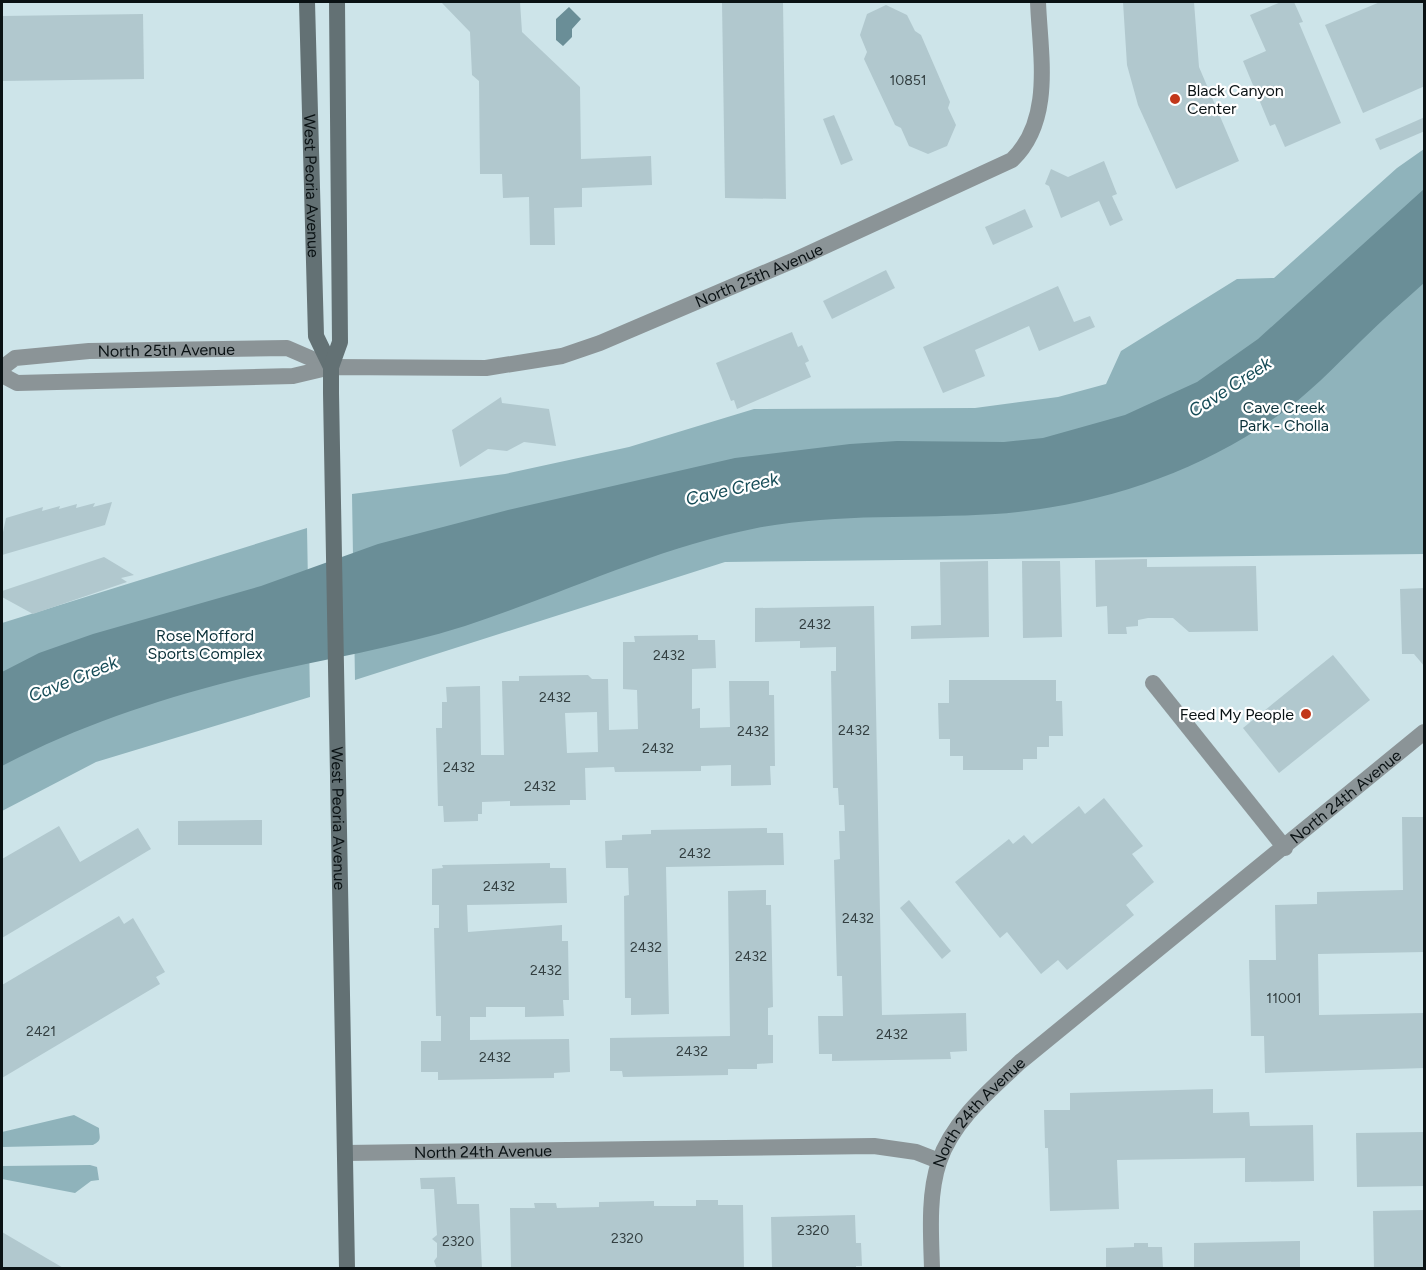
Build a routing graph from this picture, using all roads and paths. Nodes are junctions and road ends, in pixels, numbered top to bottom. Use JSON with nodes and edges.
{"nodes":[{"id":1,"x":307,"y":2,"type":"edge"},
{"id":2,"x":337,"y":2,"type":"edge"},
{"id":3,"x":1038,"y":2,"type":"edge"},
{"id":4,"x":331,"y":367,"type":"junction"},
{"id":5,"x":2,"y":368,"type":"edge"},
{"id":6,"x":2,"y":375,"type":"edge"},
{"id":7,"x":1153,"y":683,"type":"dead end"},
{"id":8,"x":1425,"y":732,"type":"edge"},
{"id":9,"x":1285,"y":848,"type":"junction"},
{"id":10,"x":345,"y":1154,"type":"junction"},
{"id":11,"x":939,"y":1161,"type":"junction"},
{"id":12,"x":347,"y":1269,"type":"edge"},
{"id":13,"x":932,"y":1269,"type":"edge"}],
"edges":[{"from":1,"to":4,"type":"main road","name":"West Peoria Avenue"},
{"from":2,"to":4,"type":"main road","name":"West Peoria Avenue"},
{"from":3,"to":4,"type":"street","name":"North 25th Avenue"},
{"from":4,"to":5,"type":"street","name":"North 25th Avenue"},
{"from":4,"to":6,"type":"street","name":"North 25th Avenue"},
{"from":4,"to":10,"type":"main road","name":"West Peoria Avenue"},
{"from":7,"to":9,"type":"street"},
{"from":8,"to":9,"type":"street","name":"North 24th Avenue"},
{"from":9,"to":11,"type":"street","name":"North 24th Avenue"},
{"from":10,"to":11,"type":"street","name":"North 24th Avenue"},
{"from":10,"to":12,"type":"main road","name":"West Peoria Avenue"},
{"from":11,"to":13,"type":"street"}]}
